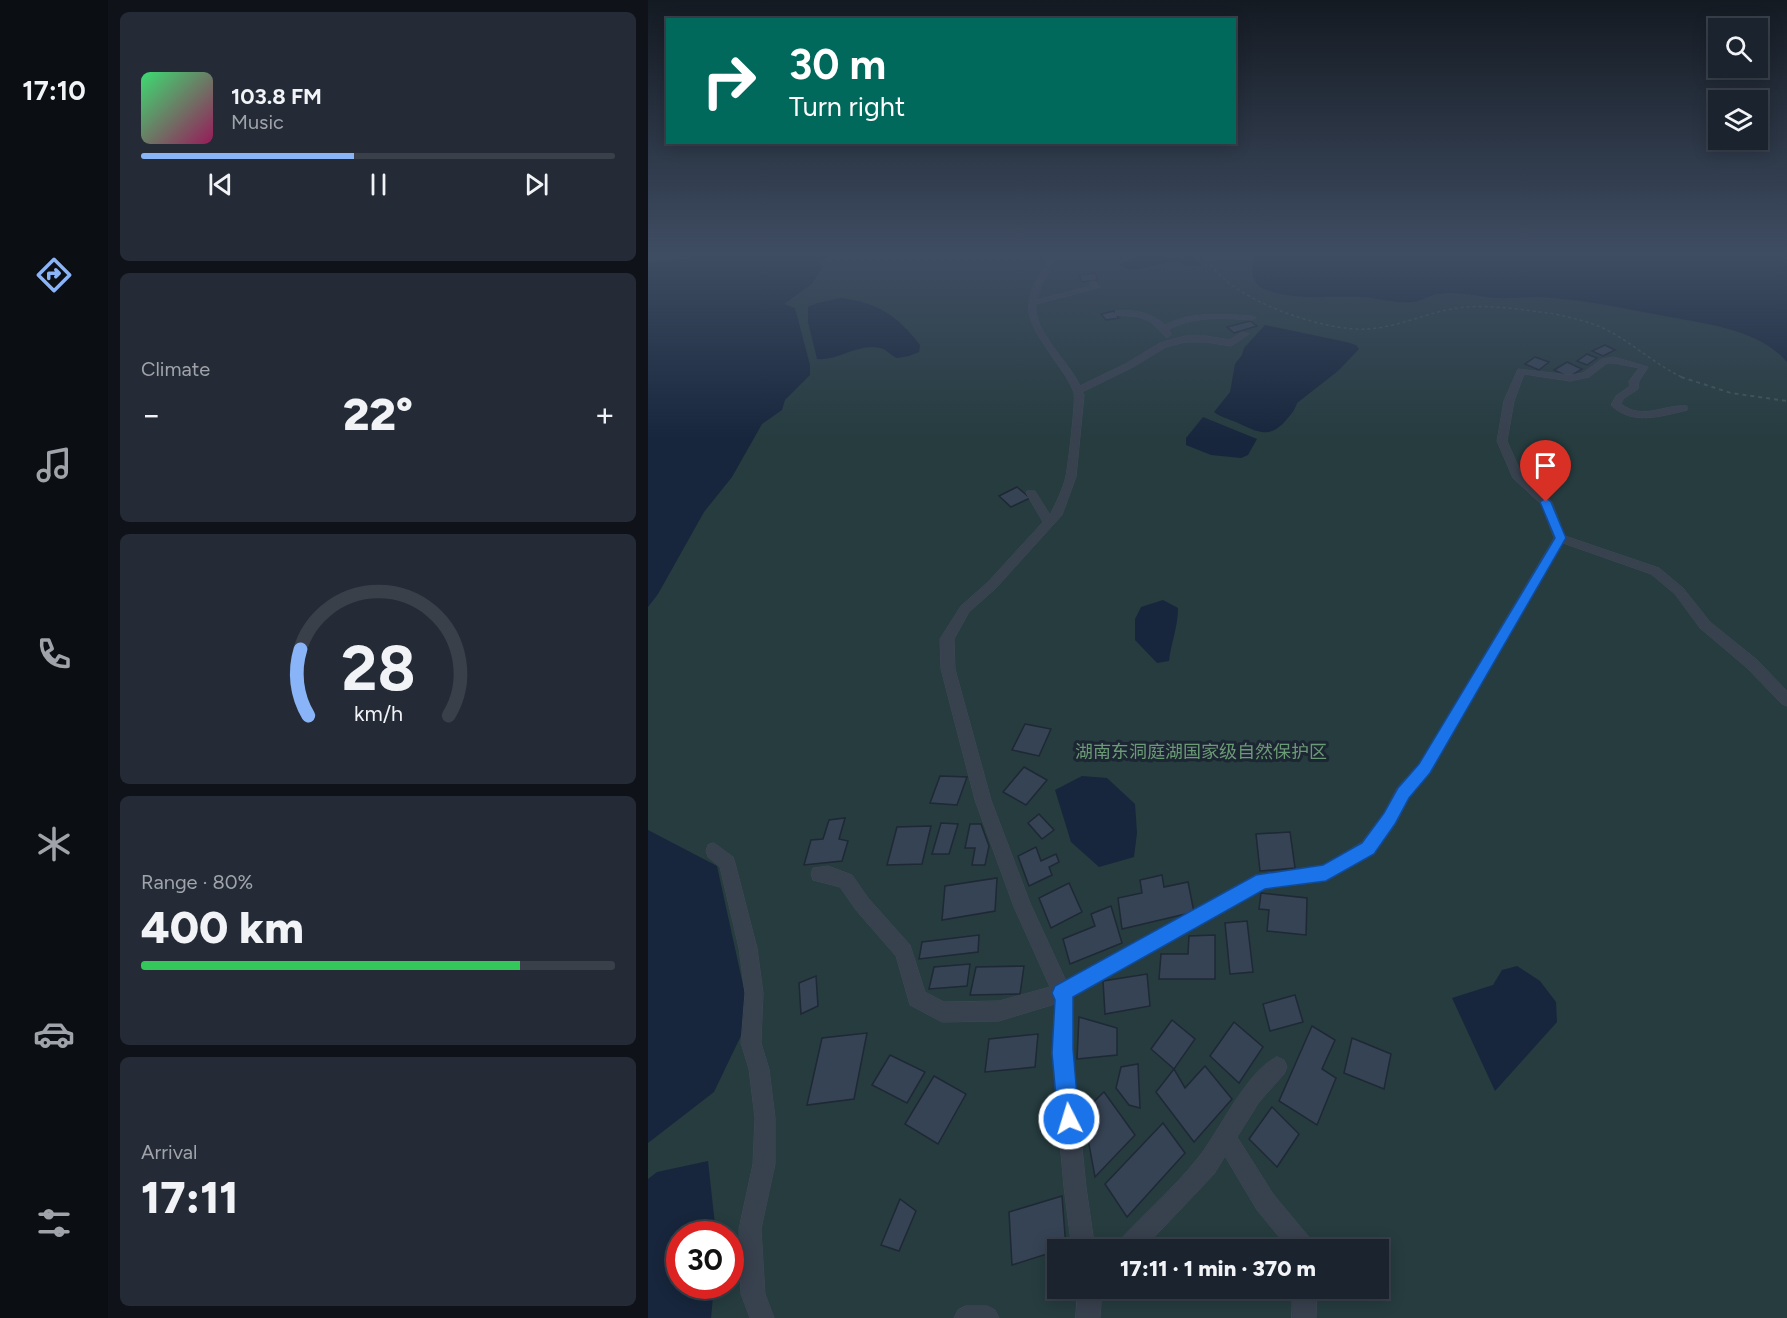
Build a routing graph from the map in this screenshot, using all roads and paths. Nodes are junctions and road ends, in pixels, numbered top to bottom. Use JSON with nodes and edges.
{"nodes":[{"id":1,"x":1032,"y":316,"type":"edge"},
{"id":2,"x":1140,"y":316,"type":"edge"},
{"id":3,"x":1204,"y":316,"type":"edge"},
{"id":4,"x":1214,"y":316,"type":"edge"},
{"id":5,"x":1294,"y":316,"type":"edge"},
{"id":6,"x":1419,"y":316,"type":"edge"},
{"id":7,"x":1551,"y":316,"type":"edge"},
{"id":8,"x":1252,"y":318,"type":"dead end"},
{"id":9,"x":1165,"y":328,"type":"junction"},
{"id":10,"x":1245,"y":334,"type":"dead end"},
{"id":11,"x":1163,"y":345,"type":"junction"},
{"id":12,"x":1077,"y":390,"type":"junction"},
{"id":13,"x":1787,"y":401,"type":"edge"},
{"id":14,"x":1684,"y":408,"type":"dead end"},
{"id":15,"x":1031,"y":493,"type":"dead end"},
{"id":16,"x":1049,"y":522,"type":"junction"},
{"id":17,"x":1560,"y":538,"type":"junction"},
{"id":18,"x":1787,"y":700,"type":"edge"},
{"id":19,"x":714,"y":851,"type":"dead end"},
{"id":20,"x":819,"y":873,"type":"dead end"},
{"id":21,"x":1062,"y":993,"type":"junction"},
{"id":22,"x":1277,"y":1067,"type":"dead end"},
{"id":23,"x":1225,"y":1137,"type":"junction"},
{"id":24,"x":1082,"y":1239,"type":"edge"},
{"id":25,"x":1136,"y":1239,"type":"edge"},
{"id":26,"x":1296,"y":1239,"type":"edge"},
{"id":27,"x":1089,"y":1299,"type":"edge"},
{"id":28,"x":1305,"y":1299,"type":"edge"},
{"id":29,"x":762,"y":1318,"type":"edge"},
{"id":30,"x":966,"y":1318,"type":"edge"},
{"id":31,"x":987,"y":1318,"type":"edge"},
{"id":32,"x":1088,"y":1318,"type":"edge"},
{"id":33,"x":1304,"y":1318,"type":"edge"}],
"edges":[{"from":1,"to":12,"type":"street"},
{"from":2,"to":9,"type":"street"},
{"from":3,"to":9,"type":"street"},
{"from":4,"to":8,"type":"street"},
{"from":5,"to":6,"type":"path"},
{"from":7,"to":13,"type":"path"},
{"from":9,"to":11,"type":"street"},
{"from":10,"to":11,"type":"street"},
{"from":11,"to":12,"type":"street"},
{"from":12,"to":16,"type":"street"},
{"from":14,"to":17,"type":"street"},
{"from":15,"to":16,"type":"street"},
{"from":16,"to":21,"type":"street"},
{"from":17,"to":18,"type":"street"},
{"from":17,"to":21,"type":"street"},
{"from":19,"to":29,"type":"street"},
{"from":20,"to":21,"type":"street"},
{"from":21,"to":24,"type":"street"},
{"from":22,"to":23,"type":"street"},
{"from":23,"to":25,"type":"street"},
{"from":23,"to":26,"type":"street"},
{"from":27,"to":32,"type":"street"},
{"from":28,"to":33,"type":"street"},
{"from":30,"to":31,"type":"street"}]}
